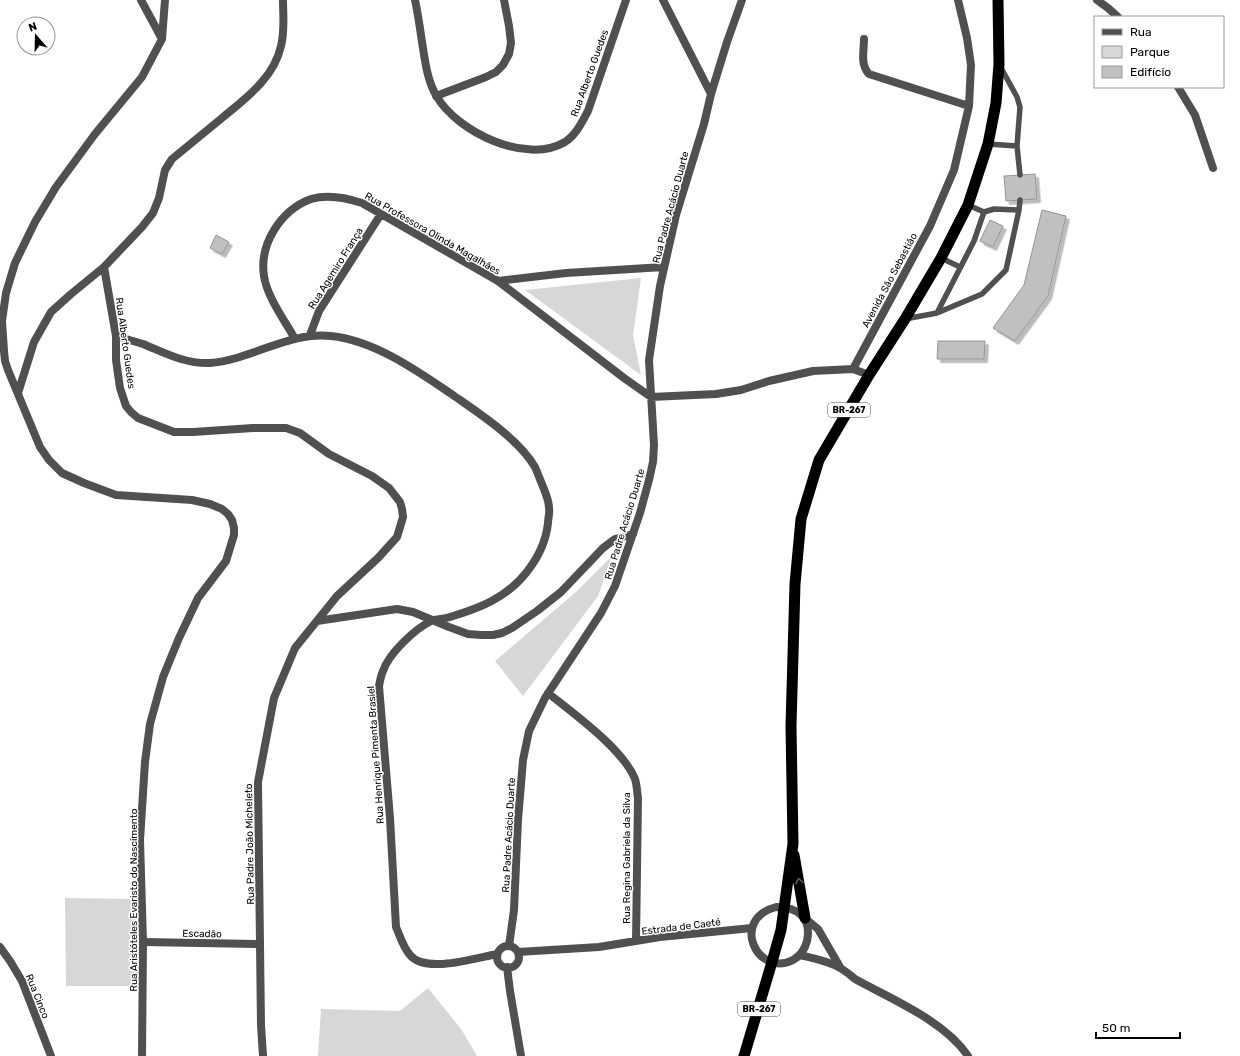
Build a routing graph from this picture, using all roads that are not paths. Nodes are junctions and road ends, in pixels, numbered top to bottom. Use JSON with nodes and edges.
{"nodes":[{"id":1,"x":141,"y":0,"type":"edge"},
{"id":2,"x":159,"y":0,"type":"edge"},
{"id":3,"x":166,"y":0,"type":"edge"},
{"id":4,"x":283,"y":0,"type":"edge"},
{"id":5,"x":415,"y":0,"type":"edge"},
{"id":6,"x":504,"y":0,"type":"edge"},
{"id":7,"x":626,"y":0,"type":"edge"},
{"id":8,"x":663,"y":0,"type":"edge"},
{"id":9,"x":742,"y":0,"type":"edge"},
{"id":10,"x":958,"y":0,"type":"edge"},
{"id":11,"x":998,"y":0,"type":"edge"},
{"id":12,"x":1097,"y":0,"type":"edge"},
{"id":13,"x":165,"y":9,"type":"junction"},
{"id":14,"x":1117,"y":16,"type":"edge"},
{"id":15,"x":864,"y":38,"type":"dead end"},
{"id":16,"x":162,"y":39,"type":"junction"},
{"id":17,"x":999,"y":64,"type":"junction"},
{"id":18,"x":1179,"y":88,"type":"edge"},
{"id":19,"x":711,"y":94,"type":"junction"},
{"id":20,"x":436,"y":96,"type":"junction"},
{"id":21,"x":969,"y":106,"type":"junction"},
{"id":22,"x":988,"y":144,"type":"junction"},
{"id":23,"x":1018,"y":146,"type":"junction"},
{"id":24,"x":1213,"y":168,"type":"dead end"},
{"id":25,"x":1020,"y":175,"type":"dead end"},
{"id":26,"x":1020,"y":200,"type":"dead end"},
{"id":27,"x":968,"y":205,"type":"junction"},
{"id":28,"x":1019,"y":210,"type":"junction"},
{"id":29,"x":984,"y":212,"type":"junction"},
{"id":30,"x":381,"y":214,"type":"junction"},
{"id":31,"x":941,"y":258,"type":"junction"},
{"id":32,"x":104,"y":267,"type":"junction"},
{"id":33,"x":664,"y":267,"type":"junction"},
{"id":34,"x":960,"y":267,"type":"junction"},
{"id":35,"x":498,"y":282,"type":"junction"},
{"id":36,"x":937,"y":313,"type":"junction"},
{"id":37,"x":905,"y":319,"type":"junction"},
{"id":38,"x":310,"y":335,"type":"junction"},
{"id":39,"x":116,"y":336,"type":"junction"},
{"id":40,"x":295,"y":339,"type":"junction"},
{"id":41,"x":853,"y":369,"type":"junction"},
{"id":42,"x":869,"y":375,"type":"junction"},
{"id":43,"x":18,"y":393,"type":"junction"},
{"id":44,"x":650,"y":397,"type":"junction"},
{"id":45,"x":633,"y":534,"type":"junction"},
{"id":46,"x":337,"y":596,"type":"joint"},
{"id":47,"x":432,"y":620,"type":"junction"},
{"id":48,"x":317,"y":621,"type":"junction"},
{"id":49,"x":548,"y":693,"type":"junction"},
{"id":50,"x":792,"y":844,"type":"junction"},
{"id":51,"x":784,"y":907,"type":"junction"},
{"id":52,"x":806,"y":919,"type":"junction"},
{"id":53,"x":752,"y":928,"type":"junction"},
{"id":54,"x":636,"y":941,"type":"junction"},
{"id":55,"x":143,"y":942,"type":"junction"},
{"id":56,"x":260,"y":944,"type":"junction"},
{"id":57,"x":509,"y":946,"type":"junction"},
{"id":58,"x":0,"y":947,"type":"edge"},
{"id":59,"x":518,"y":952,"type":"junction"},
{"id":60,"x":497,"y":954,"type":"junction"},
{"id":61,"x":800,"y":955,"type":"junction"},
{"id":62,"x":772,"y":962,"type":"junction"},
{"id":63,"x":507,"y":967,"type":"junction"},
{"id":64,"x":840,"y":968,"type":"junction"},
{"id":65,"x":51,"y":1056,"type":"edge"},
{"id":66,"x":142,"y":1056,"type":"edge"},
{"id":67,"x":263,"y":1056,"type":"edge"},
{"id":68,"x":521,"y":1056,"type":"edge"},
{"id":69,"x":744,"y":1056,"type":"edge"},
{"id":70,"x":968,"y":1056,"type":"edge"}],
"edges":[{"from":1,"to":16,"type":"street"},
{"from":2,"to":13,"type":"street"},
{"from":3,"to":13,"type":"street","name":"Rua Aristóteles Evaristo do Nascimento"},
{"from":4,"to":32,"type":"street"},
{"from":5,"to":20,"type":"street","name":"Rua Alberto Guedes"},
{"from":6,"to":20,"type":"street"},
{"from":7,"to":20,"type":"street","name":"Rua Alberto Guedes"},
{"from":8,"to":19,"type":"street"},
{"from":9,"to":19,"type":"street","name":"Rua Padre Acácio Duarte"},
{"from":10,"to":21,"type":"street","name":"Avenida São Sebastião"},
{"from":11,"to":17,"type":"highway","number":"BR-267"},
{"from":12,"to":14,"type":"street"},
{"from":13,"to":16,"type":"street","name":"Rua Aristóteles Evaristo do Nascimento"},
{"from":15,"to":21,"type":"street"},
{"from":16,"to":43,"type":"street","name":"Rua Aristóteles Evaristo do Nascimento"},
{"from":17,"to":22,"type":"highway","number":"BR-267"},
{"from":17,"to":23,"type":"lane"},
{"from":18,"to":24,"type":"street"},
{"from":19,"to":33,"type":"street","name":"Rua Padre Acácio Duarte"},
{"from":21,"to":41,"type":"street","name":"Avenida São Sebastião"},
{"from":22,"to":23,"type":"lane"},
{"from":22,"to":27,"type":"highway","number":"BR-267"},
{"from":23,"to":25,"type":"lane"},
{"from":26,"to":28,"type":"lane"},
{"from":27,"to":29,"type":"lane"},
{"from":27,"to":31,"type":"highway","number":"BR-267"},
{"from":28,"to":29,"type":"lane"},
{"from":28,"to":36,"type":"lane"},
{"from":29,"to":34,"type":"lane"},
{"from":30,"to":35,"type":"street","name":"Rua Professora Olinda Magalhães"},
{"from":30,"to":38,"type":"street","name":"Rua Agemiro França"},
{"from":30,"to":40,"type":"street","name":"Rua Professora Olinda Magalhães"},
{"from":31,"to":34,"type":"lane"},
{"from":31,"to":37,"type":"highway","number":"BR-267"},
{"from":32,"to":39,"type":"street","name":"Rua Alberto Guedes"},
{"from":32,"to":43,"type":"street"},
{"from":33,"to":35,"type":"street"},
{"from":33,"to":44,"type":"street","name":"Rua Padre Acácio Duarte"},
{"from":34,"to":36,"type":"lane"},
{"from":35,"to":44,"type":"street","name":"Rua Professora Olinda Magalhães"},
{"from":36,"to":37,"type":"lane"},
{"from":37,"to":42,"type":"highway","number":"BR-267"},
{"from":38,"to":40,"type":"street","name":"Rua Henrique Pimenta Brasiel"},
{"from":38,"to":47,"type":"street","name":"Rua Henrique Pimenta Brasiel"},
{"from":39,"to":40,"type":"street","name":"Rua Henrique Pimenta Brasiel"},
{"from":39,"to":46,"type":"street","name":"Rua Alberto Guedes"},
{"from":41,"to":42,"type":"street"},
{"from":41,"to":44,"type":"street"},
{"from":42,"to":50,"type":"highway","number":"BR-267"},
{"from":43,"to":55,"type":"street","name":"Rua Aristóteles Evaristo do Nascimento"},
{"from":44,"to":45,"type":"street","name":"Rua Padre Acácio Duarte"},
{"from":45,"to":47,"type":"street"},
{"from":45,"to":49,"type":"street","name":"Rua Padre Acácio Duarte"},
{"from":46,"to":48,"type":"street","name":"Rua Padre João Micheleto"},
{"from":47,"to":48,"type":"street"},
{"from":47,"to":60,"type":"street","name":"Rua Henrique Pimenta Brasiel"},
{"from":48,"to":56,"type":"street","name":"Rua Padre João Micheleto"},
{"from":49,"to":54,"type":"street","name":"Rua Regina Gabriela da Silva"},
{"from":49,"to":57,"type":"street","name":"Rua Padre Acácio Duarte"},
{"from":50,"to":51,"type":"highway","number":"BR-267"},
{"from":52,"to":50,"type":"highway","one_way":true},
{"from":51,"to":52,"type":"street"},
{"from":51,"to":53,"type":"street"},
{"from":51,"to":62,"type":"highway","number":"BR-267"},
{"from":52,"to":61,"type":"street"},
{"from":52,"to":64,"type":"street"},
{"from":53,"to":54,"type":"street","name":"Estrada de Caeté"},
{"from":53,"to":62,"type":"street"},
{"from":54,"to":59,"type":"street","name":"Estrada de Caeté"},
{"from":55,"to":56,"type":"street","name":"Escadão"},
{"from":55,"to":66,"type":"street","name":"Rua Aristóteles Evaristo do Nascimento"},
{"from":56,"to":67,"type":"street","name":"Rua Padre João Micheleto"},
{"from":57,"to":59,"type":"street"},
{"from":57,"to":60,"type":"street"},
{"from":58,"to":65,"type":"street","name":"Rua Cinco"},
{"from":59,"to":63,"type":"street"},
{"from":60,"to":63,"type":"street"},
{"from":61,"to":62,"type":"street"},
{"from":61,"to":64,"type":"street"},
{"from":62,"to":69,"type":"highway","number":"BR-267"},
{"from":63,"to":68,"type":"street"},
{"from":64,"to":70,"type":"street"}]}
